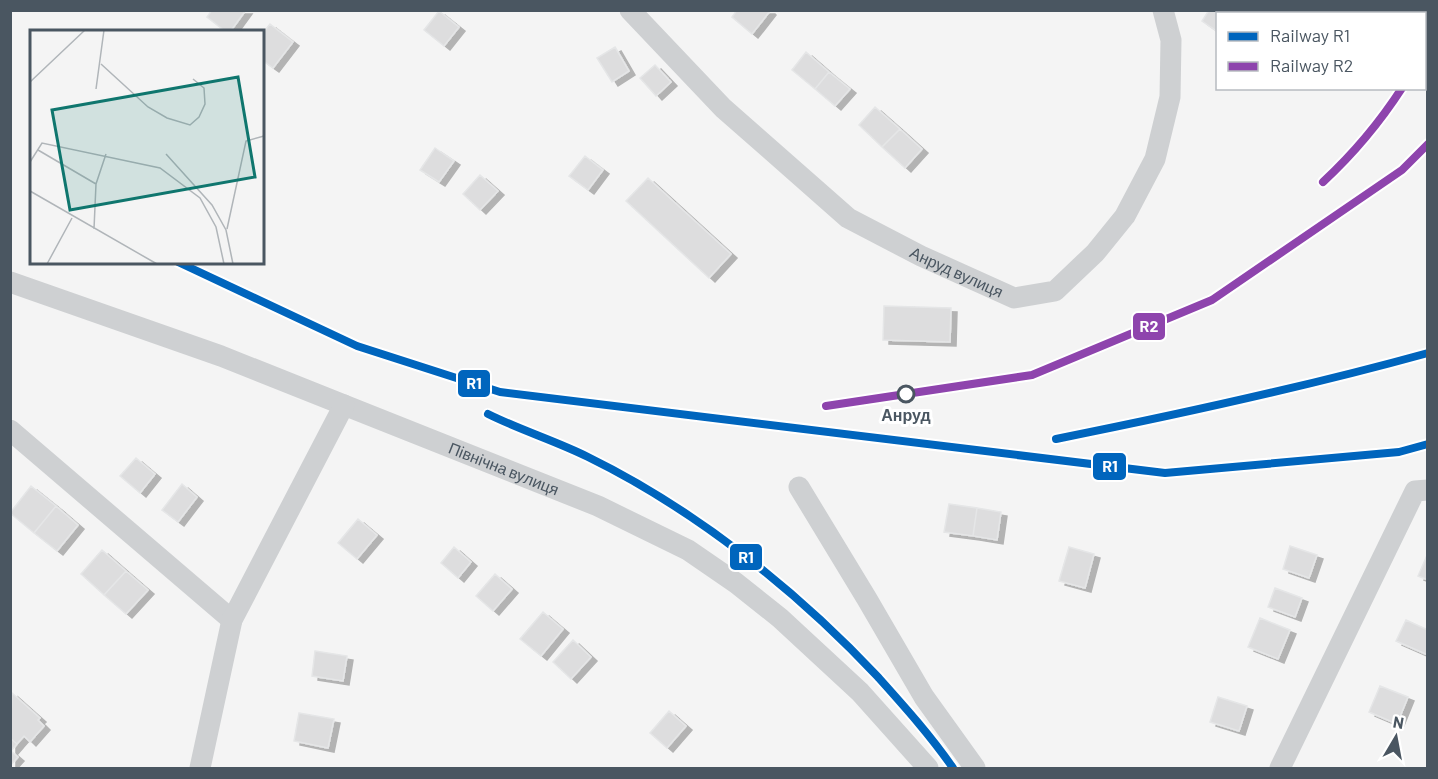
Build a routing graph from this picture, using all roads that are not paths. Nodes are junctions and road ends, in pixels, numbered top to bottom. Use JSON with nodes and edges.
{"nodes":[{"id":1,"x":630,"y":10,"type":"edge"},
{"id":2,"x":1163,"y":10,"type":"edge"},
{"id":3,"x":10,"y":282,"type":"edge"},
{"id":4,"x":344,"y":405,"type":"junction"},
{"id":5,"x":10,"y":430,"type":"edge"},
{"id":6,"x":799,"y":487,"type":"dead end"},
{"id":7,"x":1428,"y":490,"type":"edge"},
{"id":8,"x":232,"y":620,"type":"junction"},
{"id":9,"x":200,"y":768,"type":"edge"},
{"id":10,"x":928,"y":768,"type":"edge"},
{"id":11,"x":975,"y":768,"type":"edge"},
{"id":12,"x":1280,"y":768,"type":"edge"}],
"edges":[{"from":1,"to":2,"type":"street","name":"Анруд вулиця"},
{"from":3,"to":4,"type":"street","name":"Північна вулиця"},
{"from":4,"to":8,"type":"street"},
{"from":4,"to":10,"type":"street","name":"Північна вулиця"},
{"from":5,"to":8,"type":"street"},
{"from":6,"to":11,"type":"street"},
{"from":7,"to":12,"type":"street"},
{"from":8,"to":9,"type":"street"}]}
